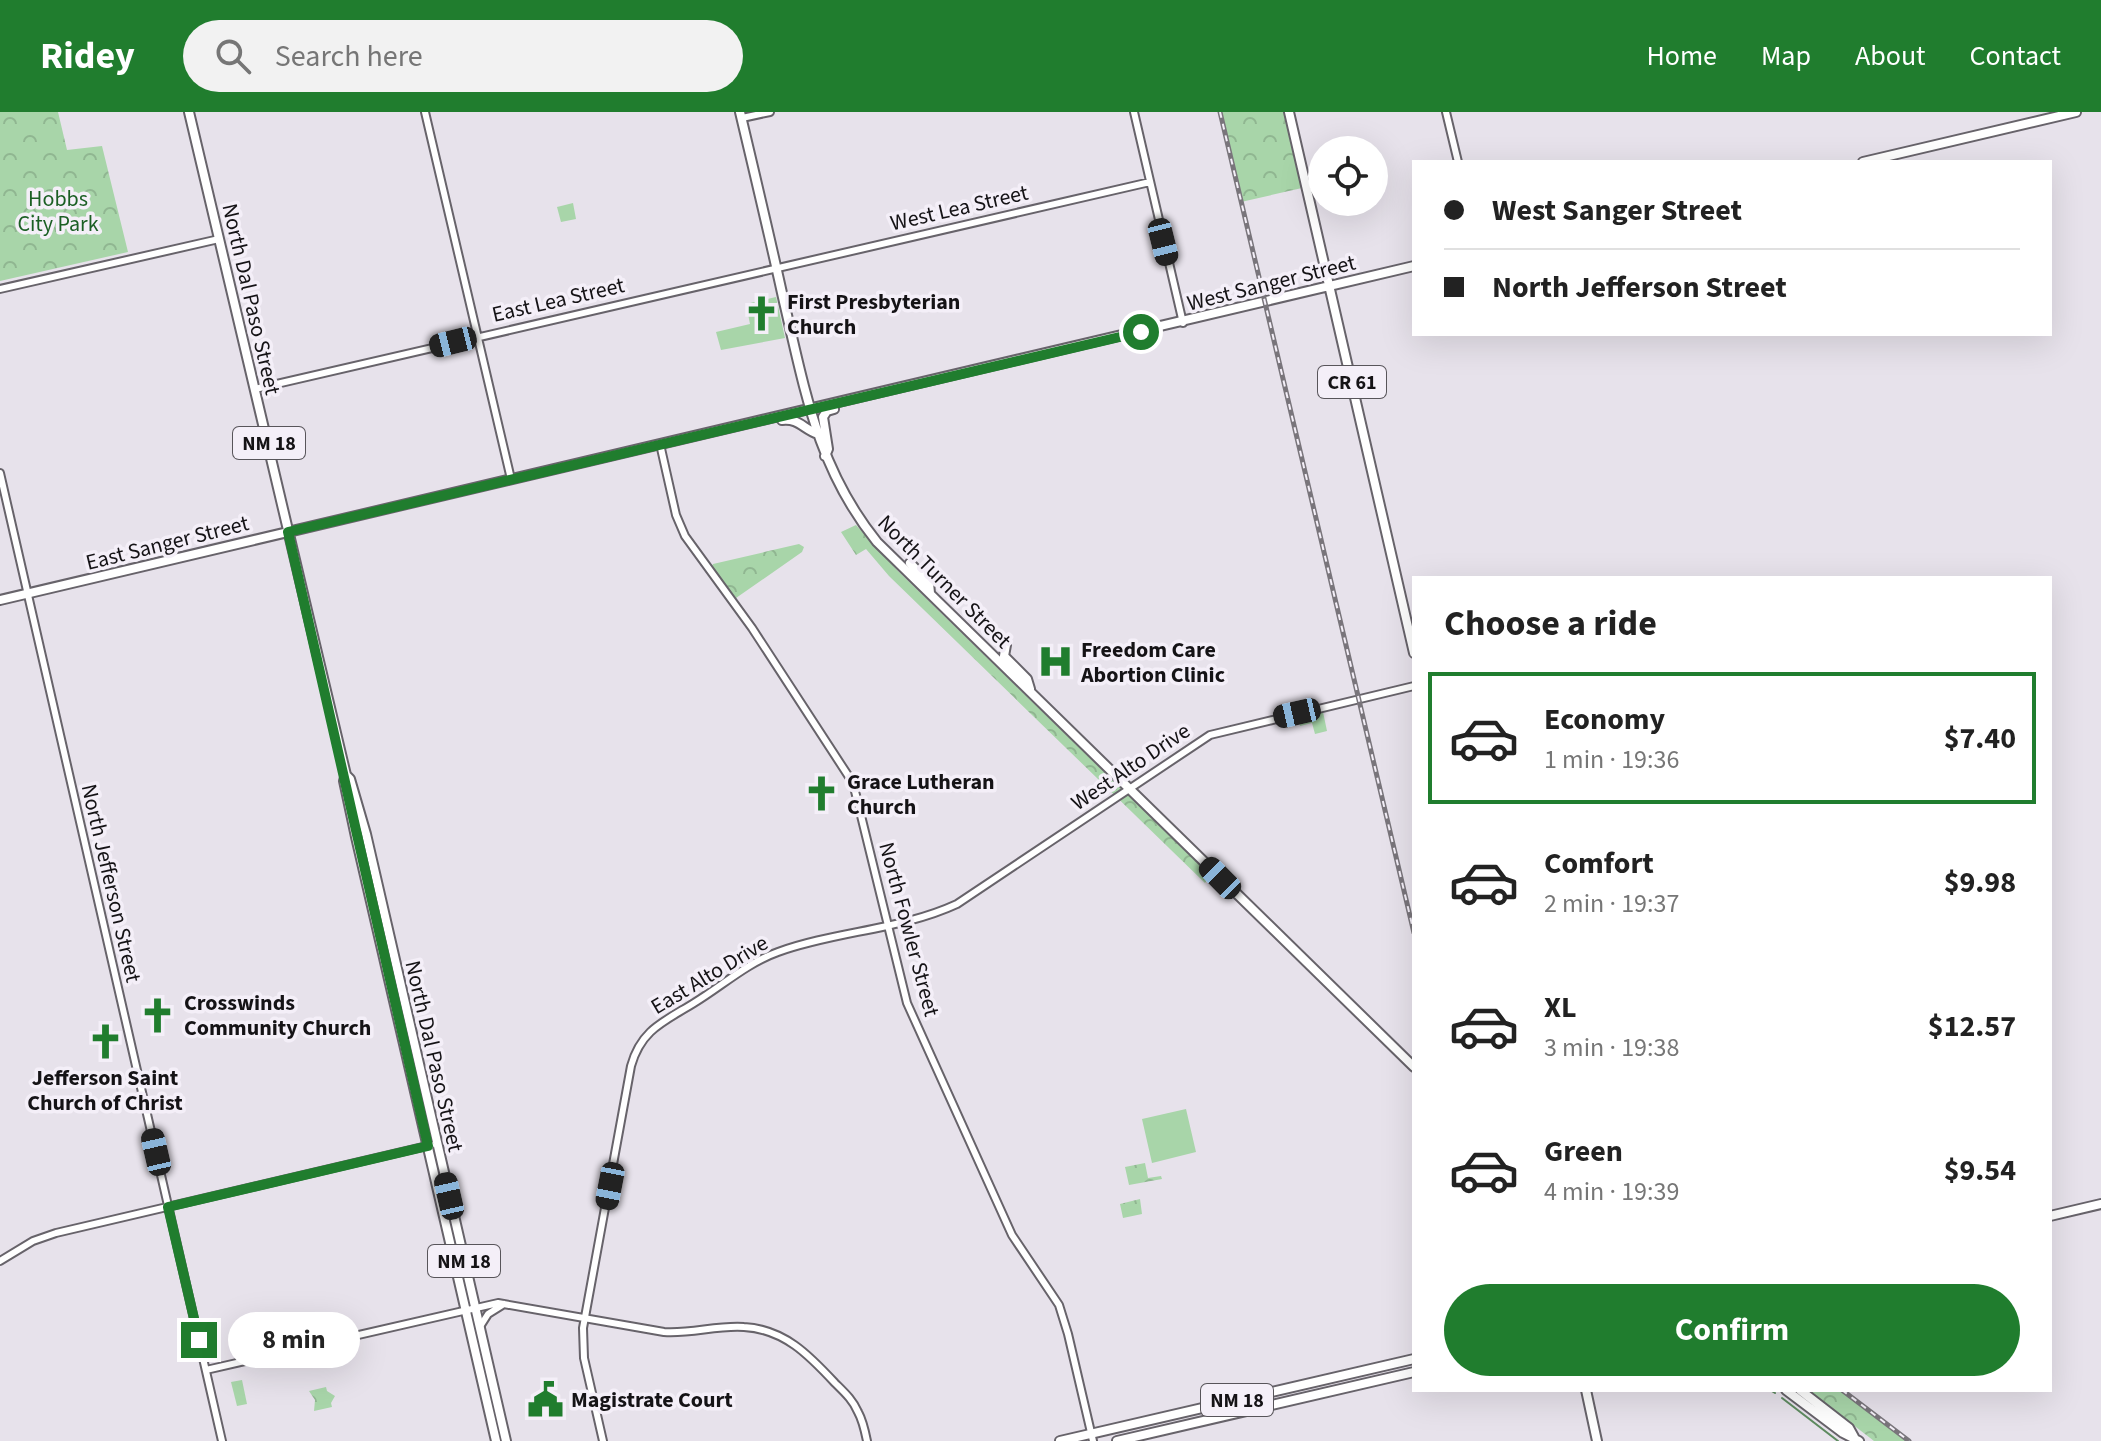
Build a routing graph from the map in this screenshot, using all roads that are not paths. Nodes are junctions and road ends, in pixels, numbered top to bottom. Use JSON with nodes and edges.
{"nodes":[{"id":1,"x":189,"y":112,"type":"edge"},
{"id":2,"x":425,"y":112,"type":"edge"},
{"id":3,"x":770,"y":112,"type":"edge"},
{"id":4,"x":1134,"y":112,"type":"edge"},
{"id":5,"x":1289,"y":112,"type":"edge"},
{"id":6,"x":1446,"y":112,"type":"edge"},
{"id":7,"x":2076,"y":112,"type":"edge"},
{"id":8,"x":741,"y":115,"type":"edge"},
{"id":9,"x":1458,"y":160,"type":"edge"},
{"id":10,"x":1872,"y":160,"type":"edge"},
{"id":11,"x":1150,"y":182,"type":"junction"},
{"id":12,"x":219,"y":239,"type":"junction"},
{"id":13,"x":1412,"y":266,"type":"edge"},
{"id":14,"x":776,"y":268,"type":"junction"},
{"id":15,"x":1329,"y":287,"type":"junction"},
{"id":16,"x":0,"y":289,"type":"edge"},
{"id":17,"x":1183,"y":323,"type":"junction"},
{"id":18,"x":477,"y":336,"type":"junction"},
{"id":19,"x":255,"y":389,"type":"junction"},
{"id":20,"x":850,"y":400,"type":"junction"},
{"id":21,"x":810,"y":410,"type":"junction"},
{"id":22,"x":742,"y":426,"type":"junction"},
{"id":23,"x":818,"y":434,"type":"junction"},
{"id":24,"x":660,"y":444,"type":"junction"},
{"id":25,"x":825,"y":456,"type":"junction"},
{"id":26,"x":0,"y":473,"type":"edge"},
{"id":27,"x":511,"y":479,"type":"junction"},
{"id":28,"x":288,"y":532,"type":"junction"},
{"id":29,"x":910,"y":563,"type":"dead end"},
{"id":30,"x":28,"y":593,"type":"junction"},
{"id":31,"x":930,"y":594,"type":"junction"},
{"id":32,"x":0,"y":600,"type":"edge"},
{"id":33,"x":1412,"y":644,"type":"edge"},
{"id":34,"x":1006,"y":645,"type":"dead end"},
{"id":35,"x":1412,"y":686,"type":"edge"},
{"id":36,"x":1030,"y":690,"type":"junction"},
{"id":37,"x":1129,"y":789,"type":"junction"},
{"id":38,"x":888,"y":925,"type":"junction"},
{"id":39,"x":1412,"y":1065,"type":"edge"},
{"id":40,"x":432,"y":1145,"type":"junction"},
{"id":41,"x":2101,"y":1204,"type":"edge"},
{"id":42,"x":168,"y":1207,"type":"junction"},
{"id":43,"x":2052,"y":1216,"type":"edge"},
{"id":44,"x":0,"y":1261,"type":"edge"},
{"id":45,"x":504,"y":1304,"type":"junction"},
{"id":46,"x":470,"y":1308,"type":"junction"},
{"id":47,"x":585,"y":1319,"type":"junction"},
{"id":48,"x":480,"y":1329,"type":"junction"},
{"id":49,"x":1412,"y":1359,"type":"edge"},
{"id":50,"x":206,"y":1370,"type":"junction"},
{"id":51,"x":1412,"y":1372,"type":"edge"},
{"id":52,"x":1586,"y":1392,"type":"edge"},
{"id":53,"x":1789,"y":1392,"type":"edge"},
{"id":54,"x":1803,"y":1392,"type":"edge"},
{"id":55,"x":1092,"y":1437,"type":"edge"},
{"id":56,"x":1857,"y":1439,"type":"edge"},
{"id":57,"x":222,"y":1441,"type":"edge"},
{"id":58,"x":496,"y":1441,"type":"edge"},
{"id":59,"x":506,"y":1441,"type":"edge"},
{"id":60,"x":603,"y":1441,"type":"edge"},
{"id":61,"x":867,"y":1441,"type":"edge"},
{"id":62,"x":1060,"y":1441,"type":"edge"},
{"id":63,"x":1117,"y":1441,"type":"edge"},
{"id":64,"x":1597,"y":1441,"type":"edge"}],
"edges":[{"from":1,"to":12,"type":"main road","name":"North Dal Paso Street","number":"NM 18"},
{"from":2,"to":18,"type":"street"},
{"from":3,"to":8,"type":"street"},
{"from":4,"to":11,"type":"street"},
{"from":5,"to":15,"type":"main road","number":"CR 61"},
{"from":6,"to":9,"type":"street"},
{"from":7,"to":10,"type":"main road"},
{"from":8,"to":14,"type":"main road","name":"North Turner Street"},
{"from":11,"to":14,"type":"street","name":"West Lea Street"},
{"from":11,"to":17,"type":"street"},
{"from":12,"to":16,"type":"street"},
{"from":12,"to":19,"type":"main road","name":"North Dal Paso Street","number":"NM 18"},
{"from":13,"to":15,"type":"main road","name":"West Sanger Street"},
{"from":14,"to":18,"type":"street","name":"East Lea Street"},
{"from":14,"to":21,"type":"main road","name":"North Turner Street"},
{"from":15,"to":17,"type":"main road","name":"West Sanger Street"},
{"from":15,"to":33,"type":"main road","number":"CR 61"},
{"from":17,"to":20,"type":"main road","name":"West Sanger Street"},
{"from":18,"to":19,"type":"street","name":"East Lea Street"},
{"from":18,"to":27,"type":"street"},
{"from":19,"to":28,"type":"main road","name":"North Dal Paso Street","number":"NM 18"},
{"from":20,"to":21,"type":"main road","name":"West Sanger Street"},
{"from":20,"to":25,"type":"main road"},
{"from":21,"to":22,"type":"main road","name":"East Sanger Street"},
{"from":21,"to":23,"type":"main road","name":"North Turner Street"},
{"from":22,"to":23,"type":"main road"},
{"from":22,"to":24,"type":"main road","name":"East Sanger Street"},
{"from":23,"to":25,"type":"main road","name":"North Turner Street"},
{"from":24,"to":27,"type":"main road","name":"East Sanger Street"},
{"from":24,"to":38,"type":"street","name":"North Fowler Street"},
{"from":25,"to":31,"type":"main road","name":"North Turner Street"},
{"from":26,"to":30,"type":"street","name":"North Jefferson Street"},
{"from":27,"to":28,"type":"main road","name":"East Sanger Street"},
{"from":28,"to":30,"type":"main road","name":"East Sanger Street"},
{"from":28,"to":40,"type":"main road","name":"North Dal Paso Street","number":"NM 18"},
{"from":29,"to":31,"type":"main road"},
{"from":30,"to":32,"type":"main road","name":"East Sanger Street"},
{"from":30,"to":42,"type":"street","name":"North Jefferson Street"},
{"from":31,"to":36,"type":"main road","name":"North Turner Street"},
{"from":34,"to":36,"type":"main road"},
{"from":35,"to":37,"type":"street","name":"West Alto Drive"},
{"from":36,"to":37,"type":"main road","name":"North Turner Street"},
{"from":37,"to":38,"type":"street","name":"West Alto Drive"},
{"from":37,"to":39,"type":"main road","name":"North Turner Street"},
{"from":38,"to":47,"type":"street","name":"East Alto Drive"},
{"from":38,"to":55,"type":"street","name":"North Fowler Street"},
{"from":40,"to":42,"type":"street"},
{"from":40,"to":46,"type":"main road","name":"North Dal Paso Street","number":"NM 18"},
{"from":41,"to":43,"type":"main road"},
{"from":42,"to":44,"type":"street"},
{"from":42,"to":50,"type":"street","name":"North Jefferson Street"},
{"from":45,"to":46,"type":"street"},
{"from":45,"to":47,"type":"street"},
{"from":45,"to":48,"type":"street"},
{"from":46,"to":48,"type":"main road","name":"North Dal Paso Street","number":"NM 18"},
{"from":46,"to":50,"type":"street"},
{"from":46,"to":58,"type":"main road","name":"North Dal Paso Street","number":"NM 18"},
{"from":47,"to":60,"type":"street","name":"East Alto Drive"},
{"from":47,"to":61,"type":"street"},
{"from":48,"to":59,"type":"main road","name":"North Dal Paso Street","number":"NM 18"},
{"from":49,"to":55,"type":"main road","number":"NM 18"},
{"from":50,"to":57,"type":"street","name":"North Jefferson Street"},
{"from":51,"to":63,"type":"main road","number":"NM 18"},
{"from":52,"to":64,"type":"main road"},
{"from":53,"to":56,"type":"main road"},
{"from":54,"to":56,"type":"main road"},
{"from":55,"to":62,"type":"main road","number":"NM 18"}]}
